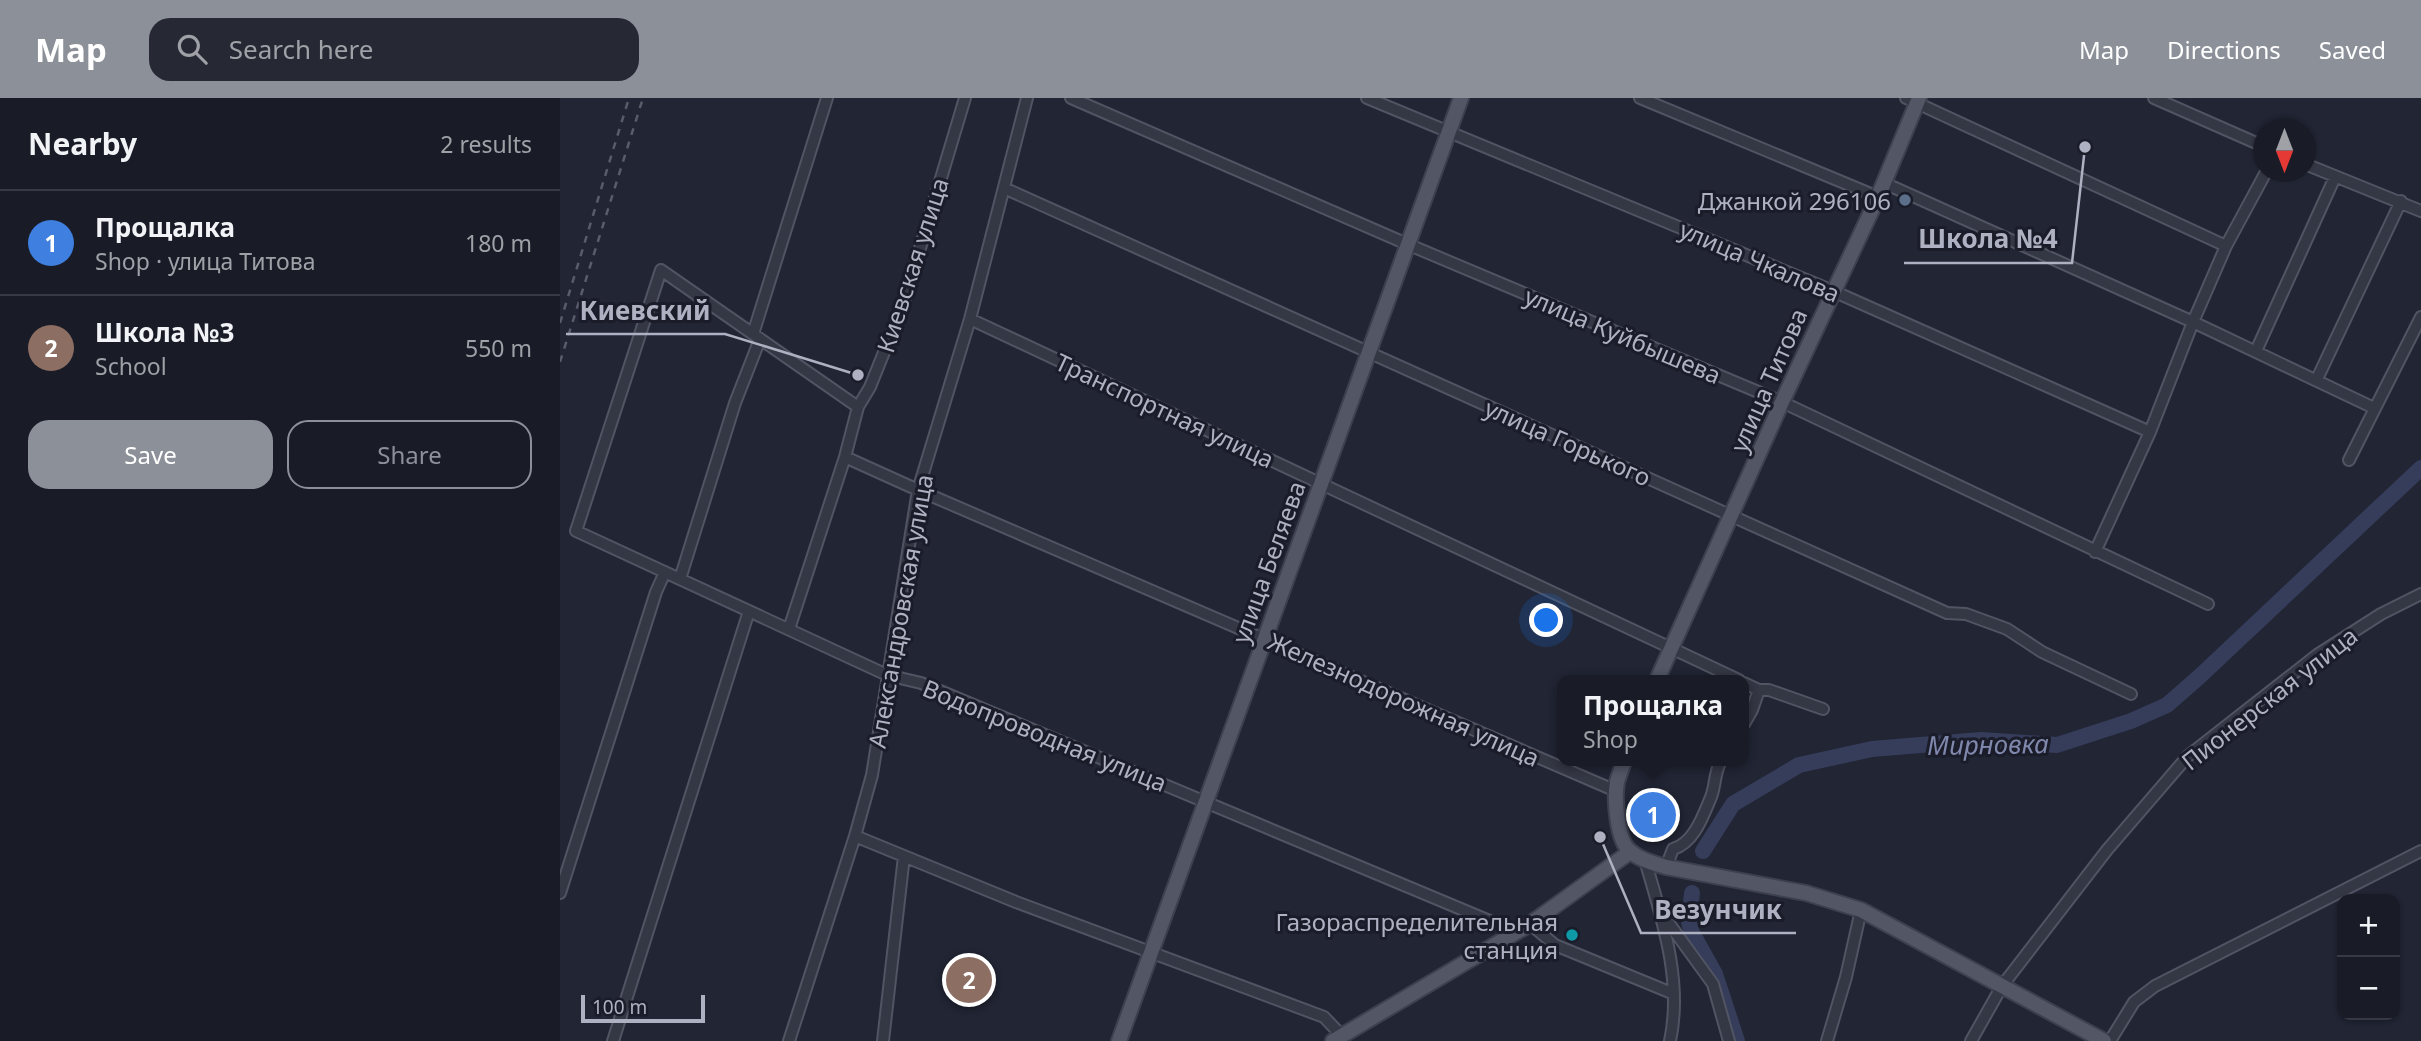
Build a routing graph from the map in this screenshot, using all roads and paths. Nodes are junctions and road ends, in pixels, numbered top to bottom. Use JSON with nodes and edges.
{"nodes":[{"id":1,"x":827,"y":98,"type":"edge"},
{"id":2,"x":965,"y":98,"type":"edge"},
{"id":3,"x":1027,"y":98,"type":"edge"},
{"id":4,"x":1071,"y":98,"type":"edge"},
{"id":5,"x":1367,"y":98,"type":"edge"},
{"id":6,"x":1461,"y":98,"type":"edge"},
{"id":7,"x":1640,"y":98,"type":"edge"},
{"id":8,"x":2154,"y":98,"type":"edge"},
{"id":9,"x":1914,"y":100,"type":"edge"},
{"id":10,"x":1448,"y":132,"type":"junction"},
{"id":11,"x":2253,"y":142,"type":"edge"},
{"id":12,"x":2316,"y":169,"type":"edge"},
{"id":13,"x":2335,"y":177,"type":"junction"},
{"id":14,"x":2261,"y":182,"type":"edge"},
{"id":15,"x":1884,"y":183,"type":"junction"},
{"id":16,"x":1004,"y":188,"type":"junction"},
{"id":17,"x":1878,"y":197,"type":"junction"},
{"id":18,"x":2401,"y":201,"type":"junction"},
{"id":19,"x":2421,"y":211,"type":"edge"},
{"id":20,"x":1407,"y":244,"type":"junction"},
{"id":21,"x":2226,"y":246,"type":"junction"},
{"id":22,"x":1833,"y":291,"type":"junction"},
{"id":23,"x":2421,"y":317,"type":"edge"},
{"id":24,"x":970,"y":319,"type":"junction"},
{"id":25,"x":2193,"y":322,"type":"junction"},
{"id":26,"x":757,"y":337,"type":"junction"},
{"id":27,"x":2256,"y":351,"type":"junction"},
{"id":28,"x":1368,"y":352,"type":"junction"},
{"id":29,"x":2317,"y":379,"type":"junction"},
{"id":30,"x":1782,"y":402,"type":"junction"},
{"id":31,"x":858,"y":407,"type":"junction"},
{"id":32,"x":2374,"y":408,"type":"junction"},
{"id":33,"x":2150,"y":432,"type":"junction"},
{"id":34,"x":845,"y":457,"type":"junction"},
{"id":35,"x":2349,"y":460,"type":"dead end"},
{"id":36,"x":1320,"y":483,"type":"junction"},
{"id":37,"x":918,"y":490,"type":"junction"},
{"id":38,"x":1732,"y":515,"type":"junction"},
{"id":39,"x":2095,"y":552,"type":"junction"},
{"id":40,"x":664,"y":572,"type":"junction"},
{"id":41,"x":680,"y":579,"type":"junction"},
{"id":42,"x":2421,"y":594,"type":"edge"},
{"id":43,"x":2208,"y":604,"type":"dead end"},
{"id":44,"x":749,"y":611,"type":"junction"},
{"id":45,"x":789,"y":629,"type":"junction"},
{"id":46,"x":1265,"y":638,"type":"junction"},
{"id":47,"x":1671,"y":648,"type":"junction"},
{"id":48,"x":887,"y":674,"type":"junction"},
{"id":49,"x":1659,"y":675,"type":"edge"},
{"id":50,"x":1728,"y":675,"type":"edge"},
{"id":51,"x":1749,"y":685,"type":"edge"},
{"id":52,"x":1759,"y":690,"type":"junction"},
{"id":53,"x":2131,"y":694,"type":"dead end"},
{"id":54,"x":1823,"y":709,"type":"dead end"},
{"id":55,"x":1749,"y":715,"type":"edge"},
{"id":56,"x":1557,"y":765,"type":"edge"},
{"id":57,"x":1559,"y":766,"type":"edge"},
{"id":58,"x":1623,"y":766,"type":"edge"},
{"id":59,"x":1718,"y":766,"type":"edge"},
{"id":60,"x":1616,"y":791,"type":"junction"},
{"id":61,"x":1206,"y":801,"type":"junction"},
{"id":62,"x":855,"y":836,"type":"junction"},
{"id":63,"x":2421,"y":851,"type":"edge"},
{"id":64,"x":1630,"y":852,"type":"junction"},
{"id":65,"x":904,"y":856,"type":"junction"},
{"id":66,"x":1645,"y":860,"type":"junction"},
{"id":67,"x":1666,"y":867,"type":"junction"},
{"id":68,"x":560,"y":893,"type":"edge"},
{"id":69,"x":1659,"y":910,"type":"junction"},
{"id":70,"x":1861,"y":910,"type":"junction"},
{"id":71,"x":1523,"y":928,"type":"junction"},
{"id":72,"x":1151,"y":952,"type":"junction"},
{"id":73,"x":2002,"y":986,"type":"junction"},
{"id":74,"x":1674,"y":994,"type":"junction"},
{"id":75,"x":1338,"y":1038,"type":"edge"},
{"id":76,"x":612,"y":1041,"type":"edge"},
{"id":77,"x":789,"y":1041,"type":"edge"},
{"id":78,"x":883,"y":1041,"type":"edge"},
{"id":79,"x":1119,"y":1041,"type":"edge"},
{"id":80,"x":1670,"y":1041,"type":"edge"},
{"id":81,"x":1729,"y":1041,"type":"edge"},
{"id":82,"x":1827,"y":1041,"type":"edge"},
{"id":83,"x":1971,"y":1041,"type":"edge"},
{"id":84,"x":2104,"y":1041,"type":"edge"},
{"id":85,"x":2110,"y":1041,"type":"edge"}],
"edges":[{"from":1,"to":26,"type":"street"},
{"from":2,"to":31,"type":"street","name":"Киевская улица"},
{"from":3,"to":16,"type":"street","name":"Александровская улица"},
{"from":4,"to":20,"type":"street","name":"улица Куйбышева"},
{"from":5,"to":10,"type":"street","name":"улица Чкалова"},
{"from":6,"to":10,"type":"main road","name":"улица Беляева"},
{"from":7,"to":17,"type":"street"},
{"from":8,"to":11,"type":"street"},
{"from":9,"to":15,"type":"main road","name":"улица Титова"},
{"from":9,"to":21,"type":"street"},
{"from":10,"to":20,"type":"main road","name":"улица Беляева"},
{"from":10,"to":22,"type":"street","name":"улица Чкалова"},
{"from":12,"to":13,"type":"street"},
{"from":13,"to":18,"type":"street"},
{"from":13,"to":27,"type":"street"},
{"from":14,"to":21,"type":"street"},
{"from":15,"to":17,"type":"main road","name":"улица Титова"},
{"from":15,"to":25,"type":"street"},
{"from":16,"to":24,"type":"street","name":"Александровская улица"},
{"from":16,"to":28,"type":"street","name":"улица Горького"},
{"from":17,"to":22,"type":"main road","name":"улица Титова"},
{"from":18,"to":19,"type":"street"},
{"from":18,"to":29,"type":"street"},
{"from":20,"to":28,"type":"main road","name":"улица Беляева"},
{"from":20,"to":30,"type":"street","name":"улица Куйбышева"},
{"from":21,"to":25,"type":"street"},
{"from":22,"to":30,"type":"main road","name":"улица Титова"},
{"from":22,"to":33,"type":"street","name":"улица Чкалова"},
{"from":23,"to":32,"type":"street"},
{"from":24,"to":36,"type":"street","name":"Транспортная улица"},
{"from":24,"to":37,"type":"street","name":"Александровская улица"},
{"from":25,"to":27,"type":"street"},
{"from":25,"to":33,"type":"street"},
{"from":26,"to":31,"type":"street"},
{"from":26,"to":40,"type":"street","name":"Водопроводная улица"},
{"from":26,"to":41,"type":"street"},
{"from":27,"to":29,"type":"street"},
{"from":28,"to":36,"type":"main road","name":"улица Беляева"},
{"from":28,"to":38,"type":"street","name":"улица Горького"},
{"from":29,"to":32,"type":"street"},
{"from":30,"to":38,"type":"main road","name":"улица Титова"},
{"from":30,"to":39,"type":"street","name":"улица Куйбышева"},
{"from":31,"to":34,"type":"street","name":"Киевская улица"},
{"from":32,"to":35,"type":"street"},
{"from":33,"to":39,"type":"street"},
{"from":34,"to":37,"type":"street","name":"Железнодорожная улица"},
{"from":34,"to":45,"type":"street","name":"Киевская улица"},
{"from":36,"to":46,"type":"main road","name":"улица Беляева"},
{"from":36,"to":47,"type":"street","name":"Транспортная улица"},
{"from":37,"to":46,"type":"street","name":"Железнодорожная улица"},
{"from":37,"to":48,"type":"street","name":"Александровская улица"},
{"from":38,"to":47,"type":"main road","name":"улица Титова"},
{"from":38,"to":53,"type":"street","name":"улица Горького"},
{"from":39,"to":43,"type":"street","name":"улица Куйбышева"},
{"from":40,"to":41,"type":"street","name":"Водопроводная улица"},
{"from":40,"to":68,"type":"street"},
{"from":41,"to":44,"type":"street","name":"Водопроводная улица"},
{"from":42,"to":73,"type":"street","name":"Пионерская улица"},
{"from":44,"to":45,"type":"street","name":"Водопроводная улица"},
{"from":44,"to":76,"type":"street"},
{"from":45,"to":48,"type":"street","name":"Водопроводная улица"},
{"from":46,"to":56,"type":"street","name":"Железнодорожная улица"},
{"from":46,"to":61,"type":"main road","name":"улица Беляева"},
{"from":47,"to":49,"type":"main road","name":"улица Титова"},
{"from":47,"to":50,"type":"street","name":"Транспортная улица"},
{"from":48,"to":61,"type":"street","name":"Водопроводная улица"},
{"from":48,"to":62,"type":"street","name":"Александровская улица"},
{"from":51,"to":52,"type":"street"},
{"from":52,"to":54,"type":"street"},
{"from":52,"to":55,"type":"street"},
{"from":57,"to":60,"type":"street","name":"Железнодорожная улица"},
{"from":58,"to":60,"type":"main road"},
{"from":59,"to":67,"type":"street"},
{"from":60,"to":64,"type":"main road"},
{"from":61,"to":71,"type":"street","name":"Водопроводная улица"},
{"from":61,"to":72,"type":"main road","name":"улица Беляева"},
{"from":62,"to":65,"type":"street"},
{"from":62,"to":77,"type":"street","name":"Александровская улица"},
{"from":63,"to":85,"type":"street"},
{"from":64,"to":66,"type":"main road"},
{"from":64,"to":71,"type":"main road"},
{"from":65,"to":72,"type":"street"},
{"from":65,"to":78,"type":"street"},
{"from":66,"to":67,"type":"main road"},
{"from":66,"to":69,"type":"street"},
{"from":67,"to":70,"type":"main road"},
{"from":69,"to":74,"type":"street"},
{"from":69,"to":81,"type":"street"},
{"from":70,"to":73,"type":"main road"},
{"from":70,"to":82,"type":"street"},
{"from":71,"to":74,"type":"street","name":"Водопроводная улица"},
{"from":71,"to":75,"type":"main road"},
{"from":72,"to":75,"type":"street"},
{"from":72,"to":79,"type":"main road","name":"улица Беляева"},
{"from":73,"to":83,"type":"street","name":"Пионерская улица"},
{"from":73,"to":84,"type":"main road"},
{"from":74,"to":80,"type":"street"}]}
